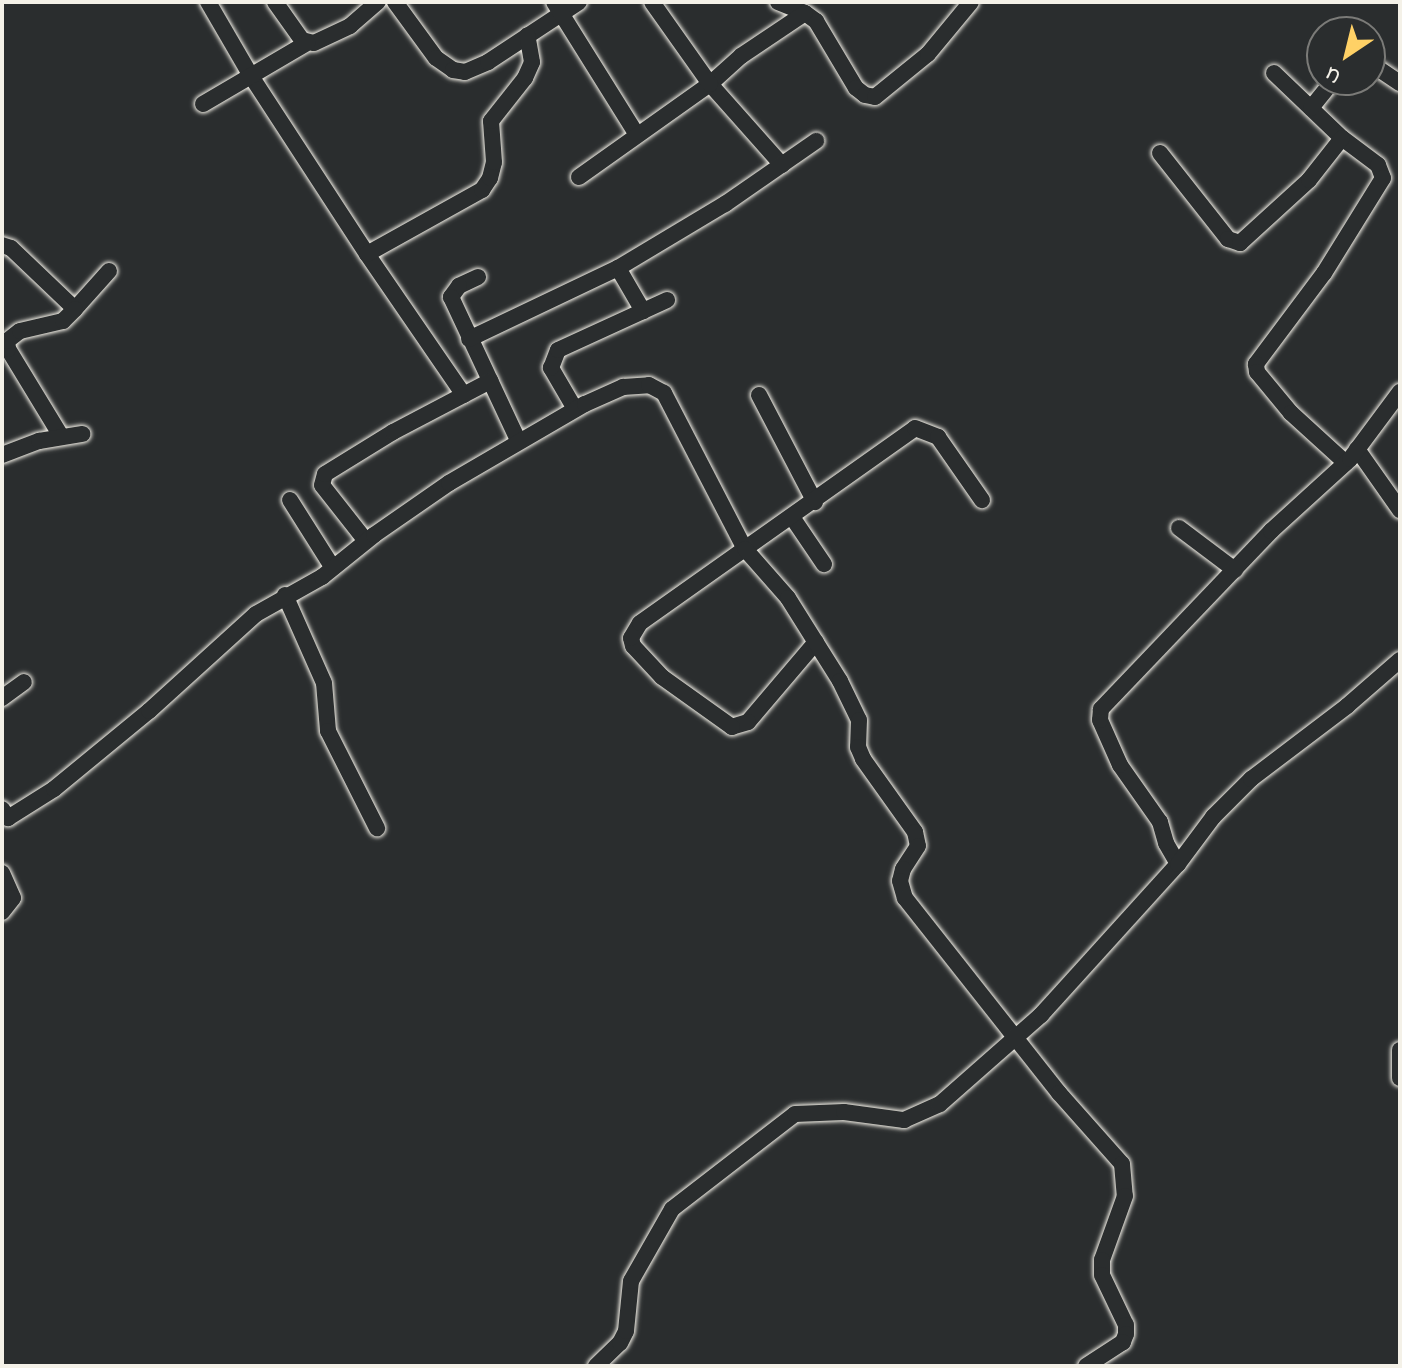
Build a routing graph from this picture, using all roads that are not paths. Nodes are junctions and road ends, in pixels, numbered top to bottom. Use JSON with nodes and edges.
{"nodes":[{"id":1,"x":208,"y":2,"type":"edge"},
{"id":2,"x":275,"y":2,"type":"edge"},
{"id":3,"x":378,"y":2,"type":"edge"},
{"id":4,"x":395,"y":2,"type":"edge"},
{"id":5,"x":579,"y":2,"type":"edge"},
{"id":6,"x":652,"y":2,"type":"edge"},
{"id":7,"x":778,"y":2,"type":"edge"},
{"id":8,"x":971,"y":2,"type":"edge"},
{"id":9,"x":558,"y":7,"type":"edge"},
{"id":10,"x":805,"y":13,"type":"junction"},
{"id":11,"x":527,"y":35,"type":"junction"},
{"id":12,"x":307,"y":43,"type":"junction"},
{"id":13,"x":1274,"y":73,"type":"dead end"},
{"id":14,"x":251,"y":76,"type":"junction"},
{"id":15,"x":710,"y":84,"type":"junction"},
{"id":16,"x":1321,"y":96,"type":"edge"},
{"id":17,"x":203,"y":104,"type":"dead end"},
{"id":18,"x":1311,"y":108,"type":"junction"},
{"id":19,"x":636,"y":133,"type":"junction"},
{"id":20,"x":1342,"y":138,"type":"junction"},
{"id":21,"x":816,"y":141,"type":"dead end"},
{"id":22,"x":1160,"y":153,"type":"dead end"},
{"id":23,"x":782,"y":165,"type":"junction"},
{"id":24,"x":579,"y":177,"type":"dead end"},
{"id":25,"x":2,"y":245,"type":"edge"},
{"id":26,"x":367,"y":254,"type":"junction"},
{"id":27,"x":618,"y":268,"type":"junction"},
{"id":28,"x":109,"y":271,"type":"dead end"},
{"id":29,"x":478,"y":277,"type":"dead end"},
{"id":30,"x":667,"y":300,"type":"dead end"},
{"id":31,"x":75,"y":309,"type":"junction"},
{"id":32,"x":643,"y":311,"type":"junction"},
{"id":33,"x":469,"y":339,"type":"junction"},
{"id":34,"x":490,"y":381,"type":"junction"},
{"id":35,"x":1400,"y":392,"type":"edge"},
{"id":36,"x":464,"y":395,"type":"junction"},
{"id":37,"x":759,"y":395,"type":"dead end"},
{"id":38,"x":575,"y":409,"type":"junction"},
{"id":39,"x":82,"y":434,"type":"dead end"},
{"id":40,"x":61,"y":436,"type":"junction"},
{"id":41,"x":518,"y":440,"type":"junction"},
{"id":42,"x":1357,"y":449,"type":"junction"},
{"id":43,"x":2,"y":455,"type":"edge"},
{"id":44,"x":1346,"y":463,"type":"junction"},
{"id":45,"x":290,"y":500,"type":"dead end"},
{"id":46,"x":982,"y":500,"type":"dead end"},
{"id":47,"x":815,"y":502,"type":"junction"},
{"id":48,"x":1400,"y":510,"type":"edge"},
{"id":49,"x":792,"y":517,"type":"junction"},
{"id":50,"x":1179,"y":528,"type":"dead end"},
{"id":51,"x":366,"y":541,"type":"junction"},
{"id":52,"x":745,"y":549,"type":"junction"},
{"id":53,"x":824,"y":564,"type":"dead end"},
{"id":54,"x":333,"y":568,"type":"junction"},
{"id":55,"x":1235,"y":570,"type":"junction"},
{"id":56,"x":285,"y":595,"type":"junction"},
{"id":57,"x":816,"y":642,"type":"junction"},
{"id":58,"x":1400,"y":660,"type":"edge"},
{"id":59,"x":24,"y":682,"type":"dead end"},
{"id":60,"x":2,"y":698,"type":"edge"},
{"id":61,"x":4,"y":816,"type":"edge"},
{"id":62,"x":377,"y":828,"type":"dead end"},
{"id":63,"x":1178,"y":864,"type":"junction"},
{"id":64,"x":2,"y":873,"type":"edge"},
{"id":65,"x":2,"y":912,"type":"edge"},
{"id":66,"x":1016,"y":1038,"type":"junction"},
{"id":67,"x":1400,"y":1050,"type":"edge"},
{"id":68,"x":1400,"y":1078,"type":"edge"},
{"id":69,"x":596,"y":1366,"type":"edge"},
{"id":70,"x":1086,"y":1366,"type":"edge"}],
"edges":[{"from":1,"to":14,"type":"street"},
{"from":2,"to":12,"type":"street"},
{"from":3,"to":12,"type":"street"},
{"from":4,"to":11,"type":"street"},
{"from":5,"to":9,"type":"street"},
{"from":6,"to":15,"type":"street"},
{"from":7,"to":10,"type":"street"},
{"from":8,"to":10,"type":"street"},
{"from":9,"to":11,"type":"street"},
{"from":9,"to":19,"type":"street"},
{"from":10,"to":15,"type":"street"},
{"from":11,"to":26,"type":"street"},
{"from":12,"to":14,"type":"street"},
{"from":13,"to":18,"type":"street"},
{"from":14,"to":17,"type":"street"},
{"from":14,"to":26,"type":"street"},
{"from":15,"to":19,"type":"street"},
{"from":15,"to":23,"type":"street"},
{"from":16,"to":18,"type":"street"},
{"from":18,"to":20,"type":"street"},
{"from":19,"to":24,"type":"street"},
{"from":20,"to":22,"type":"street"},
{"from":20,"to":44,"type":"street"},
{"from":21,"to":23,"type":"street"},
{"from":23,"to":27,"type":"street"},
{"from":25,"to":31,"type":"street"},
{"from":26,"to":36,"type":"street"},
{"from":27,"to":32,"type":"street"},
{"from":27,"to":33,"type":"street"},
{"from":28,"to":31,"type":"street"},
{"from":29,"to":33,"type":"street"},
{"from":30,"to":32,"type":"street"},
{"from":31,"to":40,"type":"street"},
{"from":32,"to":38,"type":"street"},
{"from":33,"to":34,"type":"street"},
{"from":34,"to":36,"type":"street"},
{"from":34,"to":41,"type":"street"},
{"from":35,"to":42,"type":"street"},
{"from":36,"to":51,"type":"street"},
{"from":37,"to":47,"type":"street"},
{"from":38,"to":41,"type":"street"},
{"from":38,"to":52,"type":"street"},
{"from":39,"to":40,"type":"street"},
{"from":40,"to":43,"type":"street"},
{"from":41,"to":51,"type":"street"},
{"from":42,"to":44,"type":"street"},
{"from":42,"to":48,"type":"street"},
{"from":44,"to":55,"type":"street"},
{"from":45,"to":54,"type":"street"},
{"from":46,"to":47,"type":"street"},
{"from":47,"to":49,"type":"street"},
{"from":49,"to":52,"type":"street"},
{"from":49,"to":53,"type":"street"},
{"from":50,"to":55,"type":"street"},
{"from":51,"to":54,"type":"street"},
{"from":52,"to":57,"type":"street"},
{"from":52,"to":57,"type":"street"},
{"from":54,"to":56,"type":"street"},
{"from":55,"to":63,"type":"street"},
{"from":56,"to":61,"type":"street"},
{"from":56,"to":62,"type":"street"},
{"from":57,"to":66,"type":"street"},
{"from":58,"to":63,"type":"street"},
{"from":59,"to":60,"type":"street"},
{"from":63,"to":66,"type":"street"},
{"from":64,"to":65,"type":"street"},
{"from":66,"to":69,"type":"street"},
{"from":66,"to":70,"type":"street"},
{"from":67,"to":68,"type":"street"}]}
